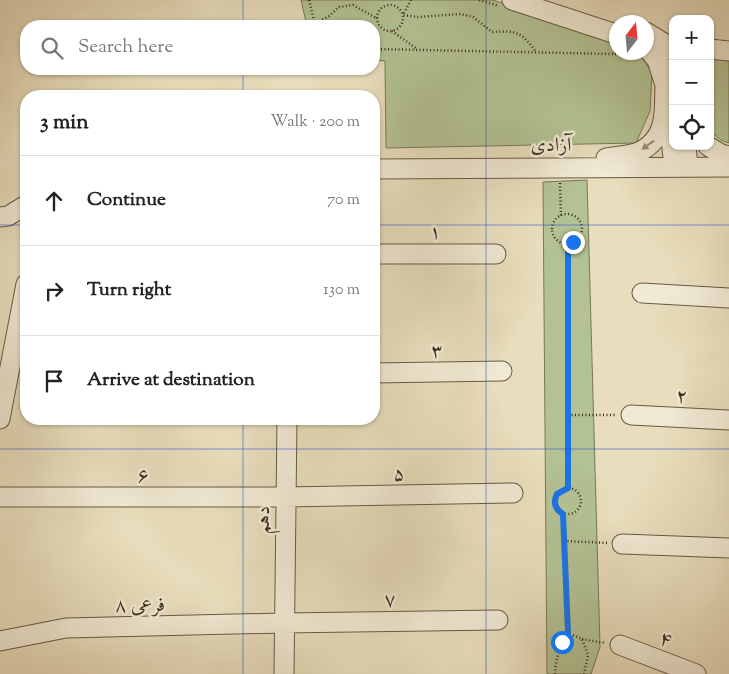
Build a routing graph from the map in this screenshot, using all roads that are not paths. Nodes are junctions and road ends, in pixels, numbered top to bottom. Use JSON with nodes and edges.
{"nodes":[{"id":1,"x":548,"y":0,"type":"edge"},
{"id":2,"x":509,"y":4,"type":"edge"},
{"id":3,"x":609,"y":19,"type":"edge"},
{"id":4,"x":609,"y":37,"type":"edge"},
{"id":5,"x":662,"y":49,"type":"edge"},
{"id":6,"x":714,"y":49,"type":"edge"},
{"id":7,"x":729,"y":51,"type":"edge"},
{"id":8,"x":665,"y":84,"type":"junction"},
{"id":9,"x":685,"y":150,"type":"edge"},
{"id":10,"x":714,"y":150,"type":"edge"},
{"id":11,"x":729,"y":156,"type":"edge"},
{"id":12,"x":563,"y":166,"type":"junction"},
{"id":13,"x":681,"y":167,"type":"junction"},
{"id":14,"x":729,"y":167,"type":"edge"},
{"id":15,"x":380,"y":169,"type":"edge"},
{"id":16,"x":20,"y":209,"type":"edge"},
{"id":17,"x":0,"y":217,"type":"edge"},
{"id":18,"x":380,"y":254,"type":"edge"},
{"id":19,"x":496,"y":254,"type":"dead end"},
{"id":20,"x":642,"y":293,"type":"dead end"},
{"id":21,"x":729,"y":298,"type":"edge"},
{"id":22,"x":20,"y":346,"type":"edge"},
{"id":23,"x":502,"y":371,"type":"dead end"},
{"id":24,"x":380,"y":373,"type":"edge"},
{"id":25,"x":17,"y":377,"type":"edge"},
{"id":26,"x":631,"y":414,"type":"road end"},
{"id":27,"x":0,"y":419,"type":"edge"},
{"id":28,"x":729,"y":420,"type":"edge"},
{"id":29,"x":287,"y":425,"type":"edge"},
{"id":30,"x":514,"y":493,"type":"dead end"},
{"id":31,"x":0,"y":497,"type":"edge"},
{"id":32,"x":285,"y":497,"type":"junction"},
{"id":33,"x":622,"y":544,"type":"road end"},
{"id":34,"x":729,"y":548,"type":"edge"},
{"id":35,"x":498,"y":620,"type":"dead end"},
{"id":36,"x":283,"y":622,"type":"junction"},
{"id":37,"x":0,"y":641,"type":"edge"},
{"id":38,"x":620,"y":645,"type":"road end"},
{"id":39,"x":284,"y":674,"type":"edge"},
{"id":40,"x":696,"y":674,"type":"edge"}],
"edges":[{"from":1,"to":3,"type":"street"},
{"from":2,"to":4,"type":"street"},
{"from":5,"to":8,"type":"street"},
{"from":6,"to":7,"type":"street"},
{"from":8,"to":12,"type":"street","one_way":true},
{"from":8,"to":13,"type":"street"},
{"from":9,"to":13,"type":"street"},
{"from":10,"to":11,"type":"street"},
{"from":12,"to":13,"type":"street","name":"آزادی"},
{"from":12,"to":15,"type":"street","name":"آزادی"},
{"from":13,"to":14,"type":"street","name":"آزادی"},
{"from":16,"to":17,"type":"street"},
{"from":18,"to":19,"type":"street","name":"۱"},
{"from":20,"to":21,"type":"street"},
{"from":22,"to":25,"type":"street"},
{"from":23,"to":24,"type":"street","name":"۳"},
{"from":25,"to":27,"type":"street"},
{"from":26,"to":28,"type":"street","name":"۲"},
{"from":29,"to":32,"type":"street","name":"دهم"},
{"from":30,"to":32,"type":"street","name":"۵"},
{"from":31,"to":32,"type":"street","name":"۶"},
{"from":32,"to":36,"type":"street","name":"دهم"},
{"from":33,"to":34,"type":"street"},
{"from":35,"to":36,"type":"street","name":"۷"},
{"from":36,"to":37,"type":"street","name":"فرعی ۸"},
{"from":36,"to":39,"type":"street","name":"دهم"},
{"from":38,"to":40,"type":"street","name":"۴"}]}
